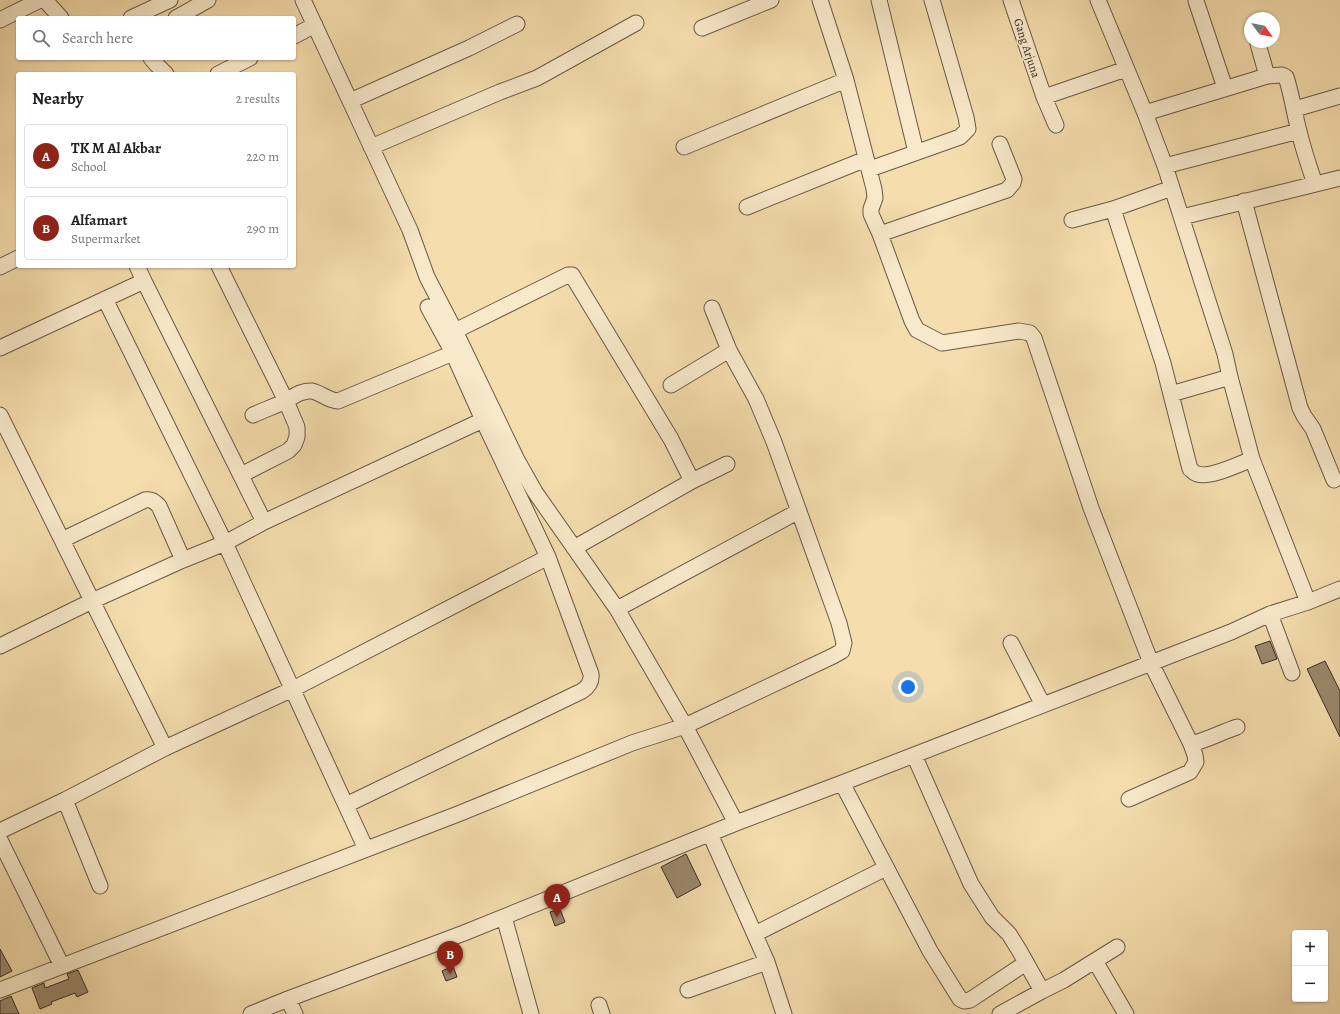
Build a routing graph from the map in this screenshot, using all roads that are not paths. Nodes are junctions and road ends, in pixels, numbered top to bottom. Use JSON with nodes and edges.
{"nodes":[{"id":1,"x":40,"y":0,"type":"edge"},
{"id":2,"x":45,"y":0,"type":"edge"},
{"id":3,"x":170,"y":0,"type":"edge"},
{"id":4,"x":208,"y":0,"type":"edge"},
{"id":5,"x":303,"y":0,"type":"edge"},
{"id":6,"x":770,"y":0,"type":"edge"},
{"id":7,"x":820,"y":0,"type":"edge"},
{"id":8,"x":879,"y":0,"type":"edge"},
{"id":9,"x":932,"y":0,"type":"edge"},
{"id":10,"x":1011,"y":0,"type":"edge"},
{"id":11,"x":1098,"y":0,"type":"edge"},
{"id":12,"x":1196,"y":1,"type":"edge"},
{"id":13,"x":59,"y":16,"type":"edge"},
{"id":14,"x":135,"y":16,"type":"edge"},
{"id":15,"x":180,"y":16,"type":"edge"},
{"id":16,"x":0,"y":20,"type":"edge"},
{"id":17,"x":636,"y":23,"type":"dead end"},
{"id":18,"x":517,"y":24,"type":"dead end"},
{"id":19,"x":315,"y":25,"type":"junction"},
{"id":20,"x":702,"y":28,"type":"dead end"},
{"id":21,"x":296,"y":35,"type":"edge"},
{"id":22,"x":1259,"y":48,"type":"edge"},
{"id":23,"x":153,"y":60,"type":"edge"},
{"id":24,"x":246,"y":60,"type":"edge"},
{"id":25,"x":1126,"y":69,"type":"junction"},
{"id":26,"x":164,"y":72,"type":"edge"},
{"id":27,"x":222,"y":72,"type":"edge"},
{"id":28,"x":1267,"y":76,"type":"junction"},
{"id":29,"x":846,"y":80,"type":"junction"},
{"id":30,"x":1225,"y":88,"type":"junction"},
{"id":31,"x":1340,"y":96,"type":"edge"},
{"id":32,"x":1044,"y":97,"type":"junction"},
{"id":33,"x":350,"y":101,"type":"junction"},
{"id":34,"x":1295,"y":109,"type":"junction"},
{"id":35,"x":1145,"y":113,"type":"junction"},
{"id":36,"x":1056,"y":125,"type":"dead end"},
{"id":37,"x":1299,"y":131,"type":"junction"},
{"id":38,"x":1000,"y":144,"type":"dead end"},
{"id":39,"x":371,"y":147,"type":"junction"},
{"id":40,"x":684,"y":147,"type":"dead end"},
{"id":41,"x":916,"y":152,"type":"junction"},
{"id":42,"x":868,"y":164,"type":"junction"},
{"id":43,"x":1165,"y":166,"type":"junction"},
{"id":44,"x":1340,"y":178,"type":"edge"},
{"id":45,"x":1315,"y":184,"type":"junction"},
{"id":46,"x":1172,"y":188,"type":"junction"},
{"id":47,"x":1244,"y":201,"type":"junction"},
{"id":48,"x":747,"y":207,"type":"dead end"},
{"id":49,"x":1113,"y":209,"type":"junction"},
{"id":50,"x":1182,"y":217,"type":"junction"},
{"id":51,"x":1072,"y":220,"type":"dead end"},
{"id":52,"x":880,"y":234,"type":"junction"},
{"id":53,"x":16,"y":259,"type":"edge"},
{"id":54,"x":0,"y":266,"type":"edge"},
{"id":55,"x":138,"y":268,"type":"edge"},
{"id":56,"x":220,"y":268,"type":"edge"},
{"id":57,"x":144,"y":281,"type":"junction"},
{"id":58,"x":105,"y":299,"type":"junction"},
{"id":59,"x":428,"y":307,"type":"dead end"},
{"id":60,"x":712,"y":308,"type":"dead end"},
{"id":61,"x":455,"y":331,"type":"junction"},
{"id":62,"x":0,"y":348,"type":"edge"},
{"id":63,"x":729,"y":350,"type":"junction"},
{"id":64,"x":453,"y":353,"type":"junction"},
{"id":65,"x":1230,"y":377,"type":"junction"},
{"id":66,"x":671,"y":385,"type":"dead end"},
{"id":67,"x":1171,"y":394,"type":"junction"},
{"id":68,"x":286,"y":401,"type":"junction"},
{"id":69,"x":253,"y":415,"type":"dead end"},
{"id":70,"x":0,"y":416,"type":"edge"},
{"id":71,"x":483,"y":420,"type":"junction"},
{"id":72,"x":1252,"y":459,"type":"junction"},
{"id":73,"x":727,"y":464,"type":"dead end"},
{"id":74,"x":241,"y":475,"type":"junction"},
{"id":75,"x":1334,"y":480,"type":"dead end"},
{"id":76,"x":692,"y":481,"type":"junction"},
{"id":77,"x":799,"y":511,"type":"junction"},
{"id":78,"x":264,"y":522,"type":"junction"},
{"id":79,"x":62,"y":540,"type":"junction"},
{"id":80,"x":225,"y":543,"type":"junction"},
{"id":81,"x":574,"y":548,"type":"junction"},
{"id":82,"x":548,"y":558,"type":"junction"},
{"id":83,"x":183,"y":560,"type":"junction"},
{"id":84,"x":1340,"y":589,"type":"edge"},
{"id":85,"x":92,"y":601,"type":"junction"},
{"id":86,"x":1308,"y":602,"type":"junction"},
{"id":87,"x":616,"y":609,"type":"junction"},
{"id":88,"x":1270,"y":614,"type":"junction"},
{"id":89,"x":1011,"y":643,"type":"dead end"},
{"id":90,"x":0,"y":646,"type":"edge"},
{"id":91,"x":1151,"y":663,"type":"junction"},
{"id":92,"x":1292,"y":673,"type":"dead end"},
{"id":93,"x":292,"y":689,"type":"junction"},
{"id":94,"x":1043,"y":705,"type":"junction"},
{"id":95,"x":685,"y":726,"type":"junction"},
{"id":96,"x":1237,"y":727,"type":"dead end"},
{"id":97,"x":1191,"y":744,"type":"junction"},
{"id":98,"x":165,"y":748,"type":"junction"},
{"id":99,"x":914,"y":755,"type":"junction"},
{"id":100,"x":842,"y":783,"type":"junction"},
{"id":101,"x":1129,"y":799,"type":"dead end"},
{"id":102,"x":66,"y":800,"type":"junction"},
{"id":103,"x":346,"y":805,"type":"junction"},
{"id":104,"x":736,"y":823,"type":"junction"},
{"id":105,"x":0,"y":831,"type":"edge"},
{"id":106,"x":710,"y":834,"type":"junction"},
{"id":107,"x":0,"y":840,"type":"edge"},
{"id":108,"x":366,"y":849,"type":"junction"},
{"id":109,"x":886,"y":868,"type":"junction"},
{"id":110,"x":100,"y":886,"type":"dead end"},
{"id":111,"x":504,"y":917,"type":"junction"},
{"id":112,"x":755,"y":934,"type":"junction"},
{"id":113,"x":1117,"y":947,"type":"dead end"},
{"id":114,"x":58,"y":958,"type":"dead end"},
{"id":115,"x":1095,"y":961,"type":"junction"},
{"id":116,"x":767,"y":962,"type":"junction"},
{"id":117,"x":1026,"y":964,"type":"junction"},
{"id":118,"x":0,"y":990,"type":"edge"},
{"id":119,"x":688,"y":990,"type":"dead end"},
{"id":120,"x":1042,"y":991,"type":"junction"},
{"id":121,"x":288,"y":999,"type":"junction"},
{"id":122,"x":251,"y":1014,"type":"edge"},
{"id":123,"x":294,"y":1014,"type":"edge"},
{"id":124,"x":531,"y":1014,"type":"edge"},
{"id":125,"x":784,"y":1014,"type":"edge"},
{"id":126,"x":1000,"y":1014,"type":"edge"},
{"id":127,"x":1126,"y":1014,"type":"edge"}],
"edges":[{"from":1,"to":16,"type":"street"},
{"from":2,"to":13,"type":"street"},
{"from":3,"to":14,"type":"street"},
{"from":4,"to":15,"type":"street"},
{"from":5,"to":19,"type":"street"},
{"from":6,"to":20,"type":"street"},
{"from":7,"to":29,"type":"street"},
{"from":8,"to":41,"type":"street"},
{"from":9,"to":41,"type":"street"},
{"from":10,"to":32,"type":"street","name":"Gang Arjuna"},
{"from":11,"to":25,"type":"street"},
{"from":12,"to":30,"type":"street"},
{"from":17,"to":39,"type":"street"},
{"from":18,"to":33,"type":"street"},
{"from":19,"to":21,"type":"street"},
{"from":19,"to":33,"type":"street"},
{"from":22,"to":28,"type":"street"},
{"from":23,"to":26,"type":"street"},
{"from":24,"to":27,"type":"street"},
{"from":25,"to":32,"type":"street"},
{"from":25,"to":35,"type":"street"},
{"from":28,"to":30,"type":"street"},
{"from":28,"to":34,"type":"street"},
{"from":29,"to":40,"type":"street"},
{"from":29,"to":42,"type":"street"},
{"from":30,"to":35,"type":"street"},
{"from":31,"to":34,"type":"street"},
{"from":32,"to":36,"type":"street","name":"Gang Arjuna"},
{"from":33,"to":39,"type":"street"},
{"from":34,"to":37,"type":"street"},
{"from":35,"to":43,"type":"street"},
{"from":37,"to":43,"type":"street"},
{"from":37,"to":45,"type":"street"},
{"from":38,"to":52,"type":"street"},
{"from":39,"to":61,"type":"street"},
{"from":41,"to":42,"type":"street"},
{"from":42,"to":48,"type":"street"},
{"from":42,"to":52,"type":"street"},
{"from":43,"to":46,"type":"street"},
{"from":44,"to":45,"type":"street"},
{"from":45,"to":47,"type":"street"},
{"from":46,"to":49,"type":"street"},
{"from":46,"to":50,"type":"street"},
{"from":47,"to":50,"type":"street"},
{"from":47,"to":75,"type":"street"},
{"from":49,"to":51,"type":"street"},
{"from":49,"to":67,"type":"street"},
{"from":50,"to":65,"type":"street"},
{"from":52,"to":91,"type":"street"},
{"from":53,"to":54,"type":"street"},
{"from":55,"to":57,"type":"street"},
{"from":56,"to":68,"type":"street"},
{"from":57,"to":58,"type":"street"},
{"from":57,"to":74,"type":"street"},
{"from":58,"to":62,"type":"street"},
{"from":58,"to":80,"type":"street"},
{"from":59,"to":64,"type":"street"},
{"from":60,"to":63,"type":"street"},
{"from":61,"to":76,"type":"street"},
{"from":61,"to":81,"type":"street"},
{"from":63,"to":66,"type":"street"},
{"from":63,"to":77,"type":"street"},
{"from":64,"to":68,"type":"street"},
{"from":64,"to":71,"type":"street"},
{"from":65,"to":67,"type":"street"},
{"from":65,"to":72,"type":"street"},
{"from":67,"to":72,"type":"street"},
{"from":68,"to":69,"type":"street"},
{"from":68,"to":74,"type":"street"},
{"from":70,"to":79,"type":"street"},
{"from":71,"to":78,"type":"street"},
{"from":71,"to":82,"type":"street"},
{"from":72,"to":86,"type":"street"},
{"from":73,"to":76,"type":"street"},
{"from":74,"to":78,"type":"street"},
{"from":76,"to":81,"type":"street"},
{"from":77,"to":87,"type":"street"},
{"from":77,"to":95,"type":"street"},
{"from":78,"to":80,"type":"street"},
{"from":79,"to":83,"type":"street"},
{"from":79,"to":85,"type":"street"},
{"from":80,"to":83,"type":"street"},
{"from":80,"to":93,"type":"street"},
{"from":81,"to":87,"type":"street"},
{"from":82,"to":93,"type":"street"},
{"from":82,"to":103,"type":"street"},
{"from":83,"to":85,"type":"street"},
{"from":84,"to":86,"type":"street"},
{"from":85,"to":90,"type":"street"},
{"from":85,"to":98,"type":"street"},
{"from":86,"to":88,"type":"street"},
{"from":87,"to":95,"type":"street"},
{"from":88,"to":91,"type":"street"},
{"from":88,"to":92,"type":"street"},
{"from":89,"to":94,"type":"street"},
{"from":91,"to":94,"type":"street"},
{"from":91,"to":97,"type":"street"},
{"from":93,"to":98,"type":"street"},
{"from":93,"to":103,"type":"street"},
{"from":94,"to":99,"type":"street"},
{"from":95,"to":104,"type":"street"},
{"from":95,"to":108,"type":"street"},
{"from":96,"to":97,"type":"street"},
{"from":97,"to":101,"type":"street"},
{"from":98,"to":102,"type":"street"},
{"from":99,"to":100,"type":"street"},
{"from":99,"to":117,"type":"street"},
{"from":100,"to":104,"type":"street"},
{"from":100,"to":109,"type":"street"},
{"from":102,"to":105,"type":"street"},
{"from":102,"to":110,"type":"street"},
{"from":103,"to":108,"type":"street"},
{"from":104,"to":106,"type":"street"},
{"from":106,"to":111,"type":"street"},
{"from":106,"to":112,"type":"street"},
{"from":107,"to":114,"type":"street"},
{"from":108,"to":118,"type":"street"},
{"from":109,"to":112,"type":"street"},
{"from":109,"to":117,"type":"street"},
{"from":111,"to":121,"type":"street"},
{"from":111,"to":124,"type":"street"},
{"from":112,"to":116,"type":"street"},
{"from":113,"to":115,"type":"street"},
{"from":115,"to":120,"type":"street"},
{"from":115,"to":127,"type":"street"},
{"from":116,"to":119,"type":"street"},
{"from":116,"to":125,"type":"street"},
{"from":117,"to":120,"type":"street"},
{"from":120,"to":126,"type":"street"},
{"from":121,"to":122,"type":"street"},
{"from":121,"to":123,"type":"street"}]}
